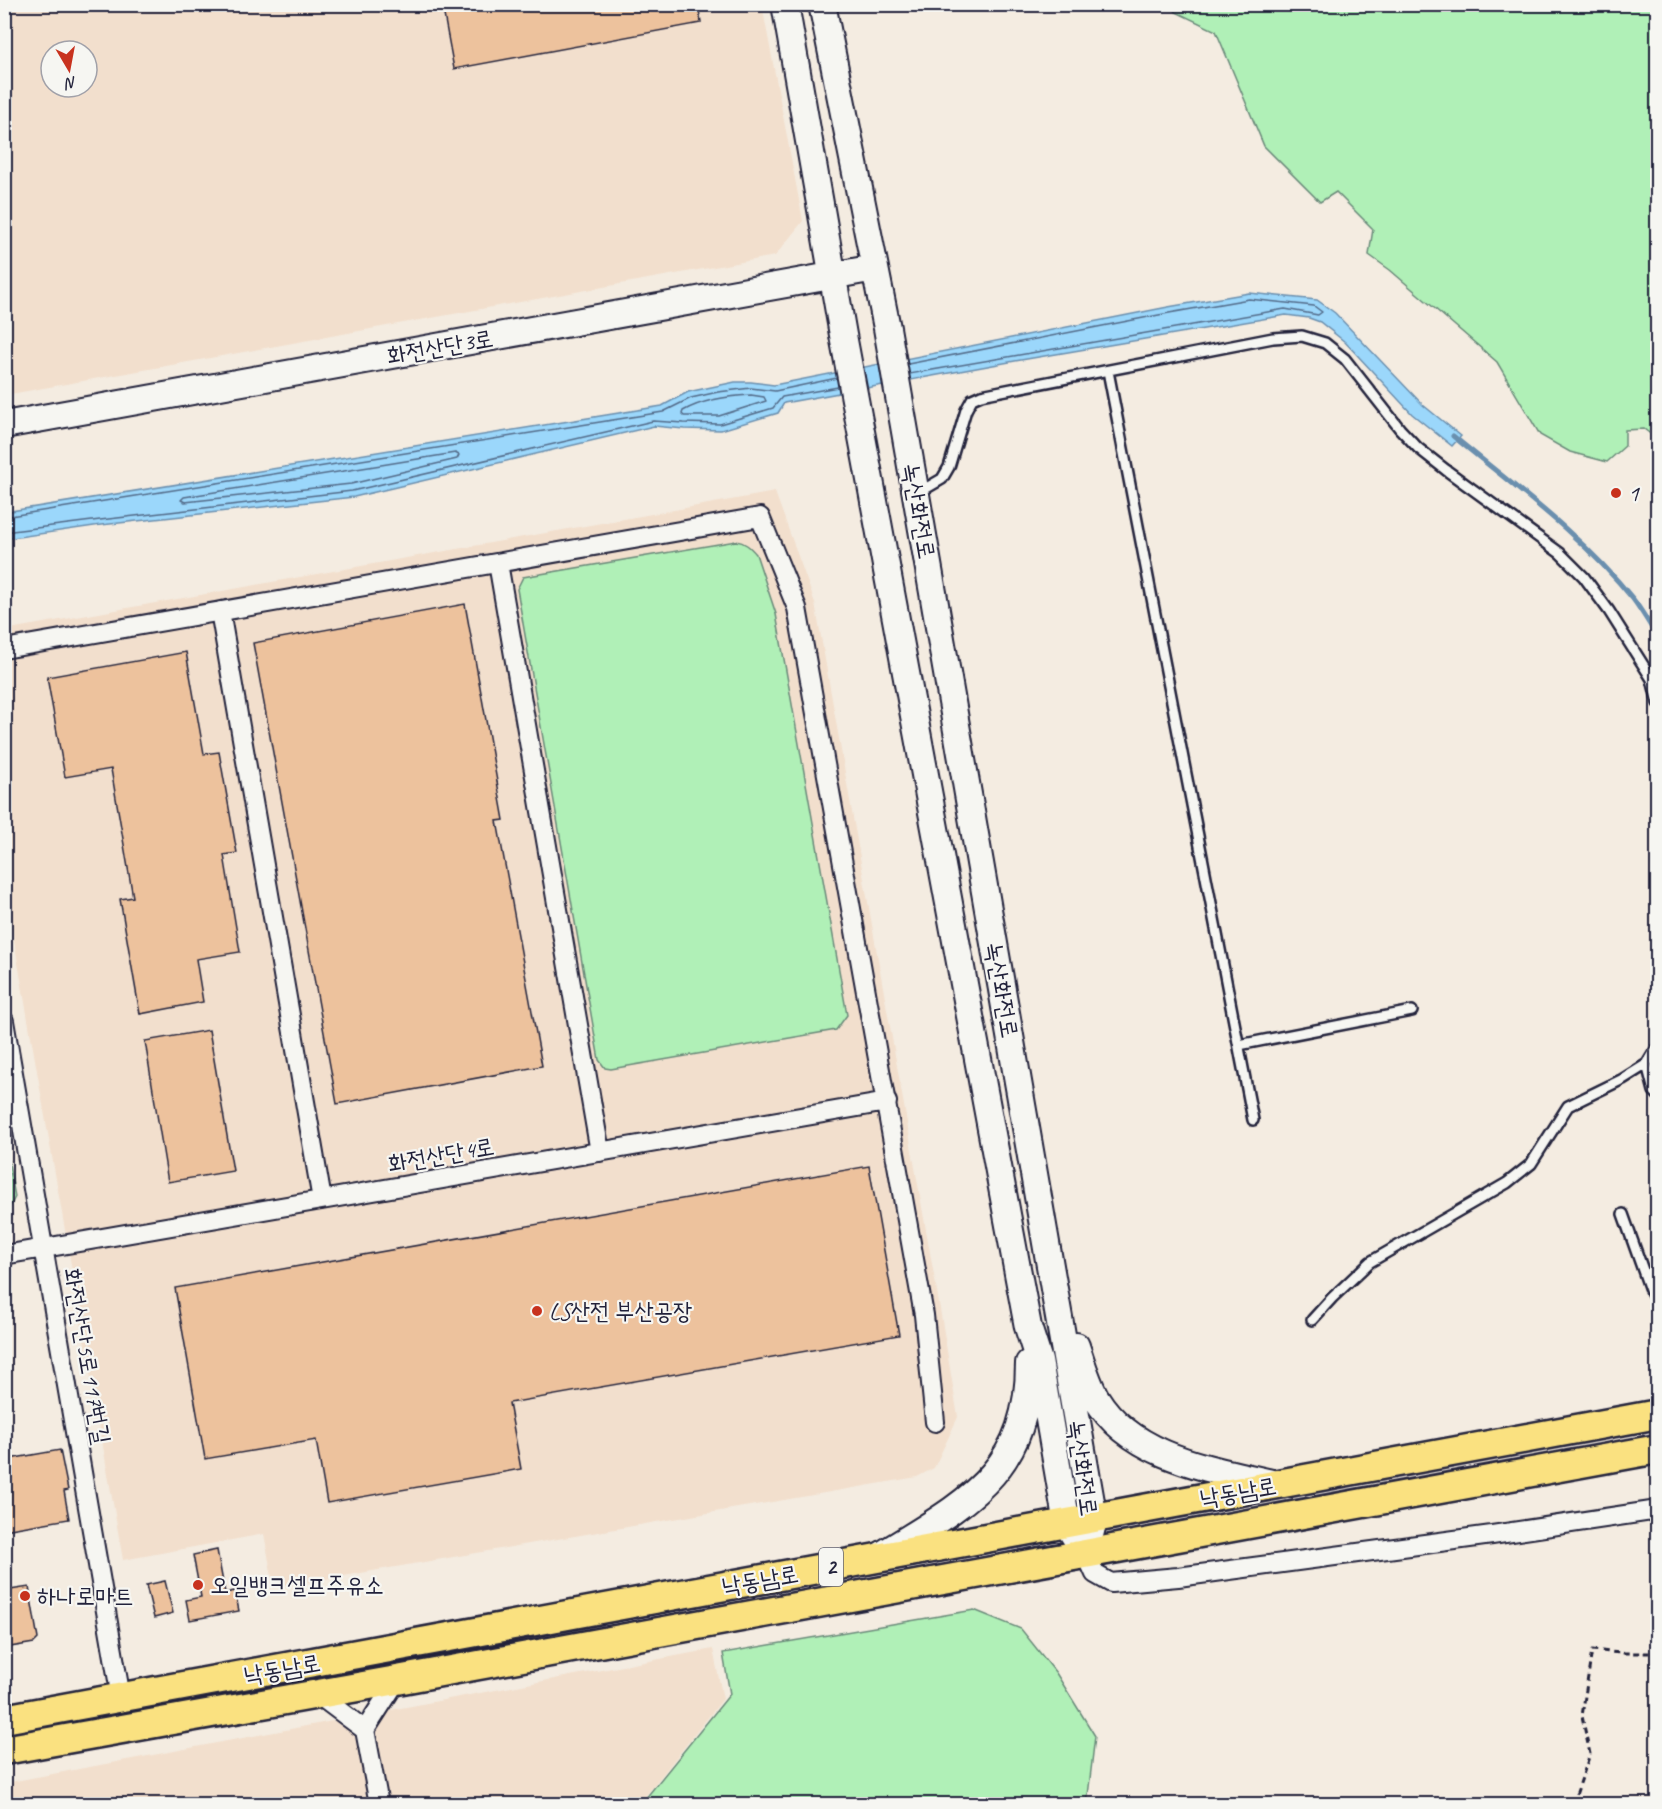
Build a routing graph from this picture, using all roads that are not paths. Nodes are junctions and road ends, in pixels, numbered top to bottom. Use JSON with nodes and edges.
{"nodes":[{"id":1,"x":785,"y":4,"type":"edge"},
{"id":2,"x":822,"y":4,"type":"edge"},
{"id":3,"x":875,"y":268,"type":"junction"},
{"id":4,"x":833,"y":276,"type":"junction"},
{"id":5,"x":1108,"y":371,"type":"junction"},
{"id":6,"x":4,"y":425,"type":"edge"},
{"id":7,"x":916,"y":495,"type":"junction"},
{"id":8,"x":498,"y":563,"type":"junction"},
{"id":9,"x":220,"y":612,"type":"junction"},
{"id":10,"x":4,"y":649,"type":"edge"},
{"id":11,"x":1658,"y":703,"type":"edge"},
{"id":12,"x":1412,"y":1011,"type":"dead end"},
{"id":13,"x":4,"y":1021,"type":"edge"},
{"id":14,"x":1239,"y":1045,"type":"junction"},
{"id":15,"x":1658,"y":1046,"type":"edge"},
{"id":16,"x":1647,"y":1064,"type":"junction"},
{"id":17,"x":1658,"y":1095,"type":"edge"},
{"id":18,"x":886,"y":1102,"type":"junction"},
{"id":19,"x":1253,"y":1120,"type":"dead end"},
{"id":20,"x":600,"y":1152,"type":"junction"},
{"id":21,"x":322,"y":1200,"type":"junction"},
{"id":22,"x":1623,"y":1214,"type":"dead end"},
{"id":23,"x":44,"y":1248,"type":"junction"},
{"id":24,"x":4,"y":1255,"type":"edge"},
{"id":25,"x":1050,"y":1268,"type":"junction"},
{"id":26,"x":1658,"y":1305,"type":"edge"},
{"id":27,"x":1312,"y":1320,"type":"dead end"},
{"id":28,"x":1028,"y":1327,"type":"junction"},
{"id":29,"x":1658,"y":1414,"type":"edge"},
{"id":30,"x":935,"y":1422,"type":"dead end"},
{"id":31,"x":1658,"y":1449,"type":"edge"},
{"id":32,"x":1279,"y":1485,"type":"junction"},
{"id":33,"x":1658,"y":1510,"type":"edge"},
{"id":34,"x":1080,"y":1521,"type":"junction"},
{"id":35,"x":1086,"y":1554,"type":"junction"},
{"id":36,"x":875,"y":1559,"type":"junction"},
{"id":37,"x":397,"y":1680,"type":"junction"},
{"id":38,"x":317,"y":1694,"type":"junction"},
{"id":39,"x":121,"y":1698,"type":"junction"},
{"id":40,"x":4,"y":1719,"type":"edge"},
{"id":41,"x":365,"y":1730,"type":"junction"},
{"id":42,"x":4,"y":1750,"type":"edge"},
{"id":43,"x":379,"y":1804,"type":"edge"}],
"edges":[{"from":1,"to":4,"type":"main road","name":"녹산화전로"},
{"from":2,"to":3,"type":"main road","name":"녹산화전로"},
{"from":3,"to":4,"type":"main road","name":"화전산단3로"},
{"from":3,"to":7,"type":"main road","name":"녹산화전로"},
{"from":4,"to":6,"type":"main road","name":"화전산단3로"},
{"from":4,"to":28,"type":"main road","name":"녹산화전로"},
{"from":5,"to":7,"type":"lane"},
{"from":5,"to":11,"type":"lane"},
{"from":5,"to":14,"type":"lane"},
{"from":7,"to":25,"type":"main road","name":"녹산화전로"},
{"from":8,"to":9,"type":"street"},
{"from":8,"to":18,"type":"street"},
{"from":8,"to":20,"type":"street"},
{"from":9,"to":10,"type":"street"},
{"from":9,"to":21,"type":"street"},
{"from":12,"to":14,"type":"lane"},
{"from":13,"to":23,"type":"street","name":"화전산단5로117번길"},
{"from":14,"to":19,"type":"lane"},
{"from":15,"to":16,"type":"lane"},
{"from":16,"to":17,"type":"lane"},
{"from":16,"to":27,"type":"lane"},
{"from":18,"to":20,"type":"street","name":"화전산단4로"},
{"from":18,"to":30,"type":"street"},
{"from":20,"to":21,"type":"street","name":"화전산단4로"},
{"from":21,"to":23,"type":"street","name":"화전산단4로"},
{"from":22,"to":26,"type":"lane"},
{"from":23,"to":24,"type":"street","name":"화전산단4로"},
{"from":23,"to":39,"type":"street","name":"화전산단5로117번길"},
{"from":25,"to":32,"type":"main road"},
{"from":25,"to":34,"type":"main road","name":"녹산화전로"},
{"from":28,"to":34,"type":"main road","name":"녹산화전로"},
{"from":28,"to":36,"type":"main road"},
{"from":29,"to":32,"type":"main road","name":"낙동남로","number":"2"},
{"from":31,"to":35,"type":"main road","name":"낙동남로","number":"2"},
{"from":32,"to":34,"type":"main road","name":"낙동남로","number":"2"},
{"from":33,"to":35,"type":"street"},
{"from":34,"to":35,"type":"main road","name":"녹산화전로"},
{"from":34,"to":36,"type":"main road","name":"낙동남로","number":"2"},
{"from":35,"to":37,"type":"main road","name":"낙동남로","number":"2"},
{"from":36,"to":39,"type":"main road","name":"낙동남로","number":"2"},
{"from":37,"to":38,"type":"main road","name":"낙동남로","number":"2"},
{"from":37,"to":41,"type":"street"},
{"from":38,"to":41,"type":"street"},
{"from":38,"to":42,"type":"main road","name":"낙동남로","number":"2"},
{"from":39,"to":40,"type":"main road","name":"낙동남로","number":"2"},
{"from":41,"to":43,"type":"street"}]}
